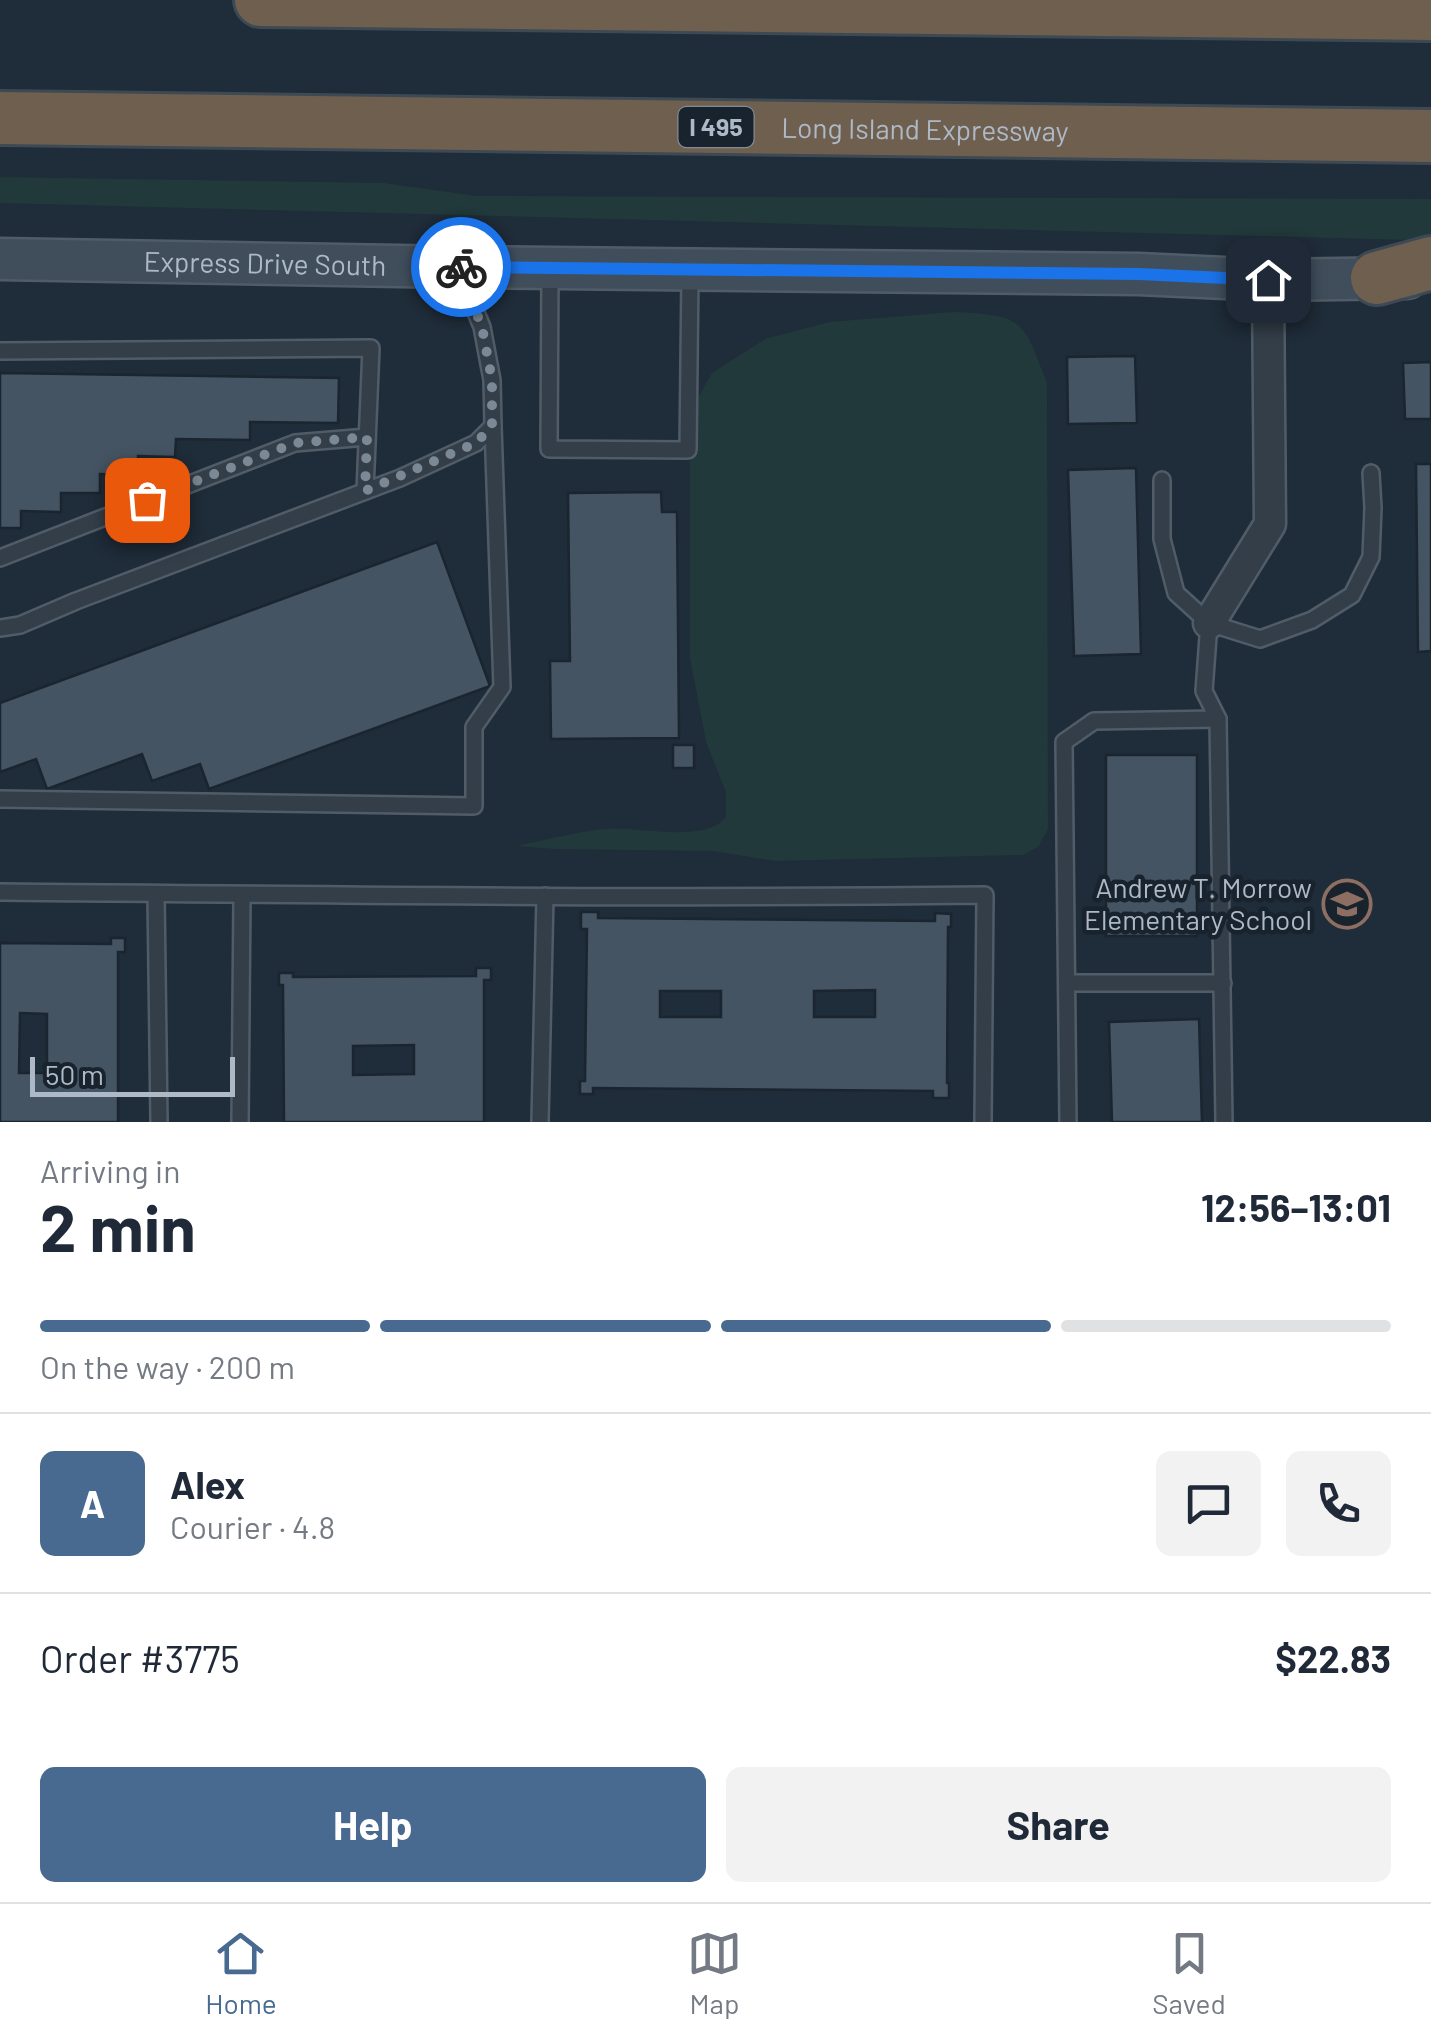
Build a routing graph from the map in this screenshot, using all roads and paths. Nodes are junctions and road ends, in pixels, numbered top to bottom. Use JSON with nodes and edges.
{"nodes":[{"id":1,"x":260,"y":0,"type":"edge"},
{"id":2,"x":1075,"y":0,"type":"edge"},
{"id":3,"x":1189,"y":11,"type":"junction"},
{"id":4,"x":1431,"y":14,"type":"edge"},
{"id":5,"x":0,"y":118,"type":"edge"},
{"id":6,"x":1431,"y":136,"type":"edge"},
{"id":7,"x":0,"y":259,"type":"edge"},
{"id":8,"x":1431,"y":263,"type":"edge"},
{"id":9,"x":458,"y":267,"type":"junction"},
{"id":10,"x":550,"y":268,"type":"junction"},
{"id":11,"x":690,"y":270,"type":"junction"},
{"id":12,"x":1377,"y":278,"type":"junction"},
{"id":13,"x":1431,"y":278,"type":"edge"},
{"id":14,"x":1268,"y":280,"type":"junction"},
{"id":15,"x":0,"y":351,"type":"edge"},
{"id":16,"x":492,"y":426,"type":"junction"},
{"id":17,"x":367,"y":437,"type":"junction"},
{"id":18,"x":1371,"y":473,"type":"dead end"},
{"id":19,"x":1162,"y":480,"type":"dead end"},
{"id":20,"x":365,"y":491,"type":"junction"},
{"id":21,"x":0,"y":558,"type":"edge"},
{"id":22,"x":1209,"y":623,"type":"junction"},
{"id":23,"x":0,"y":628,"type":"edge"},
{"id":24,"x":1218,"y":719,"type":"junction"},
{"id":25,"x":0,"y":799,"type":"edge"},
{"id":26,"x":0,"y":892,"type":"edge"},
{"id":27,"x":156,"y":894,"type":"junction"},
{"id":28,"x":242,"y":896,"type":"junction"},
{"id":29,"x":544,"y":896,"type":"junction"},
{"id":30,"x":1068,"y":983,"type":"junction"},
{"id":31,"x":1224,"y":983,"type":"junction"},
{"id":32,"x":159,"y":1122,"type":"edge"},
{"id":33,"x":240,"y":1122,"type":"edge"},
{"id":34,"x":540,"y":1122,"type":"edge"},
{"id":35,"x":982,"y":1122,"type":"edge"},
{"id":36,"x":1068,"y":1122,"type":"edge"},
{"id":37,"x":1224,"y":1122,"type":"edge"}],
"edges":[{"from":1,"to":3,"type":"highway"},
{"from":2,"to":3,"type":"highway"},
{"from":3,"to":4,"type":"highway"},
{"from":5,"to":6,"type":"highway","name":"Long Island Expressway","number":"I 495"},
{"from":7,"to":9,"type":"main road","name":"Express Drive South"},
{"from":8,"to":12,"type":"highway"},
{"from":9,"to":10,"type":"main road","name":"Express Drive South"},
{"from":9,"to":16,"type":"lane"},
{"from":10,"to":11,"type":"main road","name":"Express Drive South"},
{"from":10,"to":11,"type":"lane"},
{"from":11,"to":14,"type":"main road","name":"Express Drive South"},
{"from":12,"to":13,"type":"main road","name":"Express Drive South"},
{"from":12,"to":14,"type":"main road","name":"Express Drive South"},
{"from":14,"to":22,"type":"street"},
{"from":15,"to":17,"type":"lane"},
{"from":16,"to":20,"type":"lane"},
{"from":16,"to":25,"type":"lane"},
{"from":17,"to":20,"type":"lane"},
{"from":17,"to":21,"type":"lane"},
{"from":18,"to":22,"type":"lane"},
{"from":19,"to":22,"type":"lane"},
{"from":20,"to":23,"type":"lane"},
{"from":22,"to":24,"type":"lane"},
{"from":24,"to":30,"type":"lane"},
{"from":24,"to":31,"type":"lane"},
{"from":26,"to":27,"type":"lane"},
{"from":27,"to":28,"type":"lane"},
{"from":27,"to":32,"type":"lane"},
{"from":28,"to":29,"type":"lane"},
{"from":28,"to":33,"type":"lane"},
{"from":29,"to":34,"type":"lane"},
{"from":29,"to":35,"type":"lane"},
{"from":30,"to":31,"type":"lane"},
{"from":30,"to":36,"type":"lane"},
{"from":31,"to":37,"type":"lane"}]}
